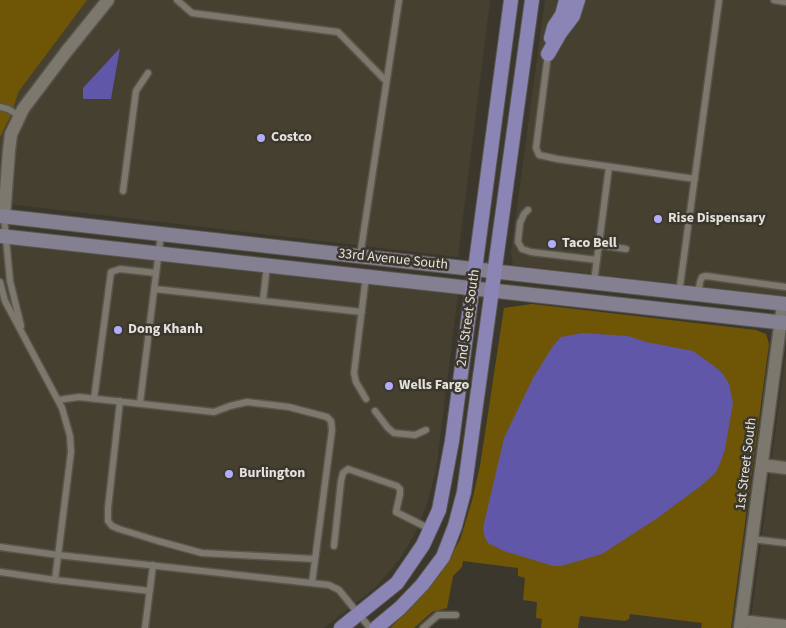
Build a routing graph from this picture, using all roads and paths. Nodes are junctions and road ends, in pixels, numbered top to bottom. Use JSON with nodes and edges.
{"nodes":[{"id":1,"x":108,"y":0,"type":"edge"},
{"id":2,"x":177,"y":0,"type":"edge"},
{"id":3,"x":398,"y":0,"type":"edge"},
{"id":4,"x":511,"y":0,"type":"edge"},
{"id":5,"x":532,"y":0,"type":"edge"},
{"id":6,"x":566,"y":0,"type":"edge"},
{"id":7,"x":578,"y":0,"type":"edge"},
{"id":8,"x":719,"y":0,"type":"edge"},
{"id":9,"x":774,"y":0,"type":"edge"},
{"id":10,"x":786,"y":2,"type":"edge"},
{"id":11,"x":548,"y":54,"type":"junction"},
{"id":12,"x":148,"y":73,"type":"dead end"},
{"id":13,"x":386,"y":81,"type":"junction"},
{"id":14,"x":0,"y":107,"type":"edge"},
{"id":15,"x":20,"y":116,"type":"junction"},
{"id":16,"x":609,"y":167,"type":"junction"},
{"id":17,"x":694,"y":179,"type":"junction"},
{"id":18,"x":123,"y":191,"type":"dead end"},
{"id":19,"x":528,"y":210,"type":"dead end"},
{"id":20,"x":2,"y":216,"type":"edge"},
{"id":21,"x":161,"y":234,"type":"junction"},
{"id":22,"x":2,"y":236,"type":"edge"},
{"id":23,"x":598,"y":246,"type":"junction"},
{"id":24,"x":626,"y":249,"type":"dead end"},
{"id":25,"x":158,"y":253,"type":"junction"},
{"id":26,"x":360,"y":256,"type":"junction"},
{"id":27,"x":596,"y":260,"type":"junction"},
{"id":28,"x":267,"y":265,"type":"junction"},
{"id":29,"x":476,"y":269,"type":"junction"},
{"id":30,"x":496,"y":271,"type":"junction"},
{"id":31,"x":156,"y":273,"type":"junction"},
{"id":32,"x":366,"y":276,"type":"junction"},
{"id":33,"x":0,"y":282,"type":"edge"},
{"id":34,"x":594,"y":282,"type":"junction"},
{"id":35,"x":786,"y":287,"type":"edge"},
{"id":36,"x":154,"y":289,"type":"junction"},
{"id":37,"x":473,"y":289,"type":"junction"},
{"id":38,"x":493,"y":291,"type":"junction"},
{"id":39,"x":679,"y":293,"type":"junction"},
{"id":40,"x":698,"y":295,"type":"junction"},
{"id":41,"x":263,"y":300,"type":"junction"},
{"id":42,"x":784,"y":304,"type":"edge"},
{"id":43,"x":362,"y":312,"type":"junction"},
{"id":44,"x":783,"y":323,"type":"edge"},
{"id":45,"x":24,"y":334,"type":"junction"},
{"id":46,"x":94,"y":399,"type":"junction"},
{"id":47,"x":366,"y":399,"type":"dead end"},
{"id":48,"x":58,"y":400,"type":"junction"},
{"id":49,"x":120,"y":401,"type":"junction"},
{"id":50,"x":140,"y":403,"type":"junction"},
{"id":51,"x":375,"y":411,"type":"dead end"},
{"id":52,"x":426,"y":430,"type":"dead end"},
{"id":53,"x":762,"y":465,"type":"junction"},
{"id":54,"x":786,"y":468,"type":"edge"},
{"id":55,"x":430,"y":529,"type":"junction"},
{"id":56,"x":752,"y":539,"type":"junction"},
{"id":57,"x":786,"y":543,"type":"edge"},
{"id":58,"x":334,"y":546,"type":"dead end"},
{"id":59,"x":0,"y":547,"type":"edge"},
{"id":60,"x":58,"y":555,"type":"junction"},
{"id":61,"x":315,"y":559,"type":"junction"},
{"id":62,"x":153,"y":565,"type":"junction"},
{"id":63,"x":0,"y":572,"type":"edge"},
{"id":64,"x":55,"y":580,"type":"junction"},
{"id":65,"x":312,"y":583,"type":"junction"},
{"id":66,"x":150,"y":591,"type":"junction"},
{"id":67,"x":359,"y":615,"type":"junction"},
{"id":68,"x":456,"y":615,"type":"dead end"},
{"id":69,"x":741,"y":624,"type":"edge"},
{"id":70,"x":786,"y":626,"type":"edge"},
{"id":71,"x":146,"y":628,"type":"edge"},
{"id":72,"x":342,"y":628,"type":"edge"},
{"id":73,"x":370,"y":628,"type":"edge"},
{"id":74,"x":376,"y":628,"type":"edge"},
{"id":75,"x":423,"y":628,"type":"edge"}],
"edges":[{"from":1,"to":15,"type":"street"},
{"from":2,"to":13,"type":"lane"},
{"from":3,"to":13,"type":"lane"},
{"from":4,"to":29,"type":"main road","name":"2nd Street South"},
{"from":5,"to":30,"type":"main road","name":"2nd Street South"},
{"from":6,"to":11,"type":"main road"},
{"from":7,"to":11,"type":"main road"},
{"from":8,"to":17,"type":"lane"},
{"from":9,"to":10,"type":"lane"},
{"from":11,"to":16,"type":"lane"},
{"from":12,"to":18,"type":"lane"},
{"from":13,"to":26,"type":"lane"},
{"from":14,"to":15,"type":"lane"},
{"from":15,"to":20,"type":"street"},
{"from":16,"to":17,"type":"lane"},
{"from":16,"to":23,"type":"lane"},
{"from":17,"to":39,"type":"lane"},
{"from":19,"to":27,"type":"lane"},
{"from":20,"to":21,"type":"main road","name":"33rd Avenue South"},
{"from":20,"to":22,"type":"lane"},
{"from":21,"to":25,"type":"lane"},
{"from":21,"to":26,"type":"main road","name":"33rd Avenue South"},
{"from":22,"to":25,"type":"main road","name":"33rd Avenue South"},
{"from":22,"to":45,"type":"lane"},
{"from":23,"to":24,"type":"lane"},
{"from":23,"to":27,"type":"lane"},
{"from":25,"to":28,"type":"main road","name":"33rd Avenue South"},
{"from":25,"to":31,"type":"lane"},
{"from":26,"to":29,"type":"main road","name":"33rd Avenue South"},
{"from":27,"to":34,"type":"lane"},
{"from":28,"to":32,"type":"main road","name":"33rd Avenue South"},
{"from":28,"to":41,"type":"lane"},
{"from":29,"to":30,"type":"main road","name":"33rd Avenue South"},
{"from":29,"to":37,"type":"main road","name":"2nd Street South"},
{"from":30,"to":34,"type":"main road","name":"33rd Avenue South"},
{"from":30,"to":38,"type":"main road","name":"2nd Street South"},
{"from":31,"to":36,"type":"lane"},
{"from":31,"to":46,"type":"lane"},
{"from":32,"to":37,"type":"main road","name":"33rd Avenue South"},
{"from":32,"to":43,"type":"lane"},
{"from":33,"to":45,"type":"lane"},
{"from":34,"to":39,"type":"main road","name":"33rd Avenue South"},
{"from":35,"to":40,"type":"lane"},
{"from":36,"to":41,"type":"lane"},
{"from":36,"to":50,"type":"lane"},
{"from":37,"to":38,"type":"main road","name":"33rd Avenue South"},
{"from":37,"to":55,"type":"main road","name":"2nd Street South"},
{"from":38,"to":44,"type":"main road","name":"33rd Avenue South"},
{"from":38,"to":74,"type":"main road","name":"2nd Street South"},
{"from":39,"to":40,"type":"main road","name":"33rd Avenue South"},
{"from":40,"to":42,"type":"main road","name":"33rd Avenue South"},
{"from":41,"to":43,"type":"lane"},
{"from":42,"to":44,"type":"street","name":"1st Street South"},
{"from":43,"to":47,"type":"lane"},
{"from":44,"to":53,"type":"street","name":"1st Street South"},
{"from":45,"to":48,"type":"lane"},
{"from":46,"to":48,"type":"lane"},
{"from":46,"to":49,"type":"lane"},
{"from":48,"to":60,"type":"lane"},
{"from":49,"to":50,"type":"lane"},
{"from":49,"to":61,"type":"lane"},
{"from":50,"to":61,"type":"lane"},
{"from":51,"to":52,"type":"lane"},
{"from":53,"to":54,"type":"street"},
{"from":53,"to":56,"type":"street","name":"1st Street South"},
{"from":55,"to":58,"type":"lane"},
{"from":55,"to":67,"type":"main road","name":"2nd Street South"},
{"from":56,"to":57,"type":"lane"},
{"from":56,"to":69,"type":"street","name":"1st Street South"},
{"from":59,"to":60,"type":"lane"},
{"from":60,"to":62,"type":"lane"},
{"from":60,"to":64,"type":"lane"},
{"from":61,"to":65,"type":"lane"},
{"from":62,"to":65,"type":"lane"},
{"from":62,"to":66,"type":"lane"},
{"from":63,"to":64,"type":"lane"},
{"from":64,"to":66,"type":"lane"},
{"from":65,"to":67,"type":"lane"},
{"from":66,"to":71,"type":"lane"},
{"from":67,"to":72,"type":"main road","name":"2nd Street South"},
{"from":67,"to":73,"type":"lane"},
{"from":68,"to":75,"type":"lane"},
{"from":69,"to":70,"type":"street"}]}
